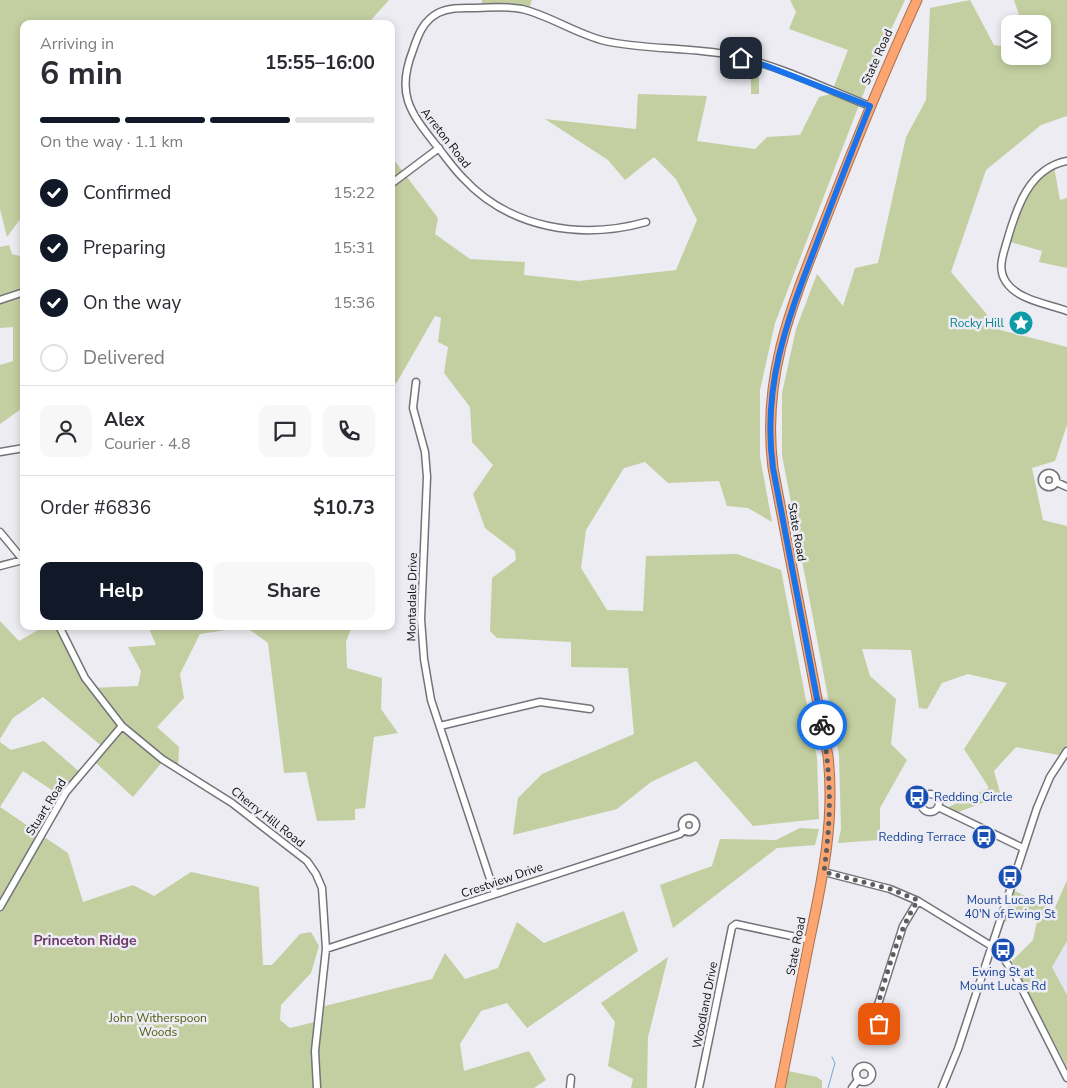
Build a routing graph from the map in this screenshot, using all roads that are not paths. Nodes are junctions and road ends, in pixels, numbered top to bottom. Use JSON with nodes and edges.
{"nodes":[{"id":1,"x":917,"y":0,"type":"edge"},
{"id":2,"x":870,"y":106,"type":"junction"},
{"id":3,"x":439,"y":148,"type":"junction"},
{"id":4,"x":1067,"y":161,"type":"edge"},
{"id":5,"x":395,"y":181,"type":"edge"},
{"id":6,"x":646,"y":222,"type":"dead end"},
{"id":7,"x":20,"y":293,"type":"edge"},
{"id":8,"x":0,"y":300,"type":"edge"},
{"id":9,"x":1067,"y":311,"type":"edge"},
{"id":10,"x":416,"y":382,"type":"dead end"},
{"id":11,"x":20,"y":449,"type":"edge"},
{"id":12,"x":0,"y":452,"type":"edge"},
{"id":13,"x":1056,"y":482,"type":"dead end"},
{"id":14,"x":1066,"y":486,"type":"edge"},
{"id":15,"x":0,"y":532,"type":"edge"},
{"id":16,"x":20,"y":556,"type":"edge"},
{"id":17,"x":20,"y":561,"type":"edge"},
{"id":18,"x":0,"y":566,"type":"edge"},
{"id":19,"x":61,"y":630,"type":"edge"},
{"id":20,"x":590,"y":709,"type":"dead end"},
{"id":21,"x":122,"y":726,"type":"junction"},
{"id":22,"x":440,"y":726,"type":"junction"},
{"id":23,"x":1067,"y":751,"type":"edge"},
{"id":24,"x":938,"y":808,"type":"dead end"},
{"id":25,"x":684,"y":830,"type":"dead end"},
{"id":26,"x":1023,"y":848,"type":"junction"},
{"id":27,"x":824,"y":872,"type":"junction"},
{"id":28,"x":495,"y":894,"type":"junction"},
{"id":29,"x":918,"y":900,"type":"junction"},
{"id":30,"x":0,"y":907,"type":"edge"},
{"id":31,"x":810,"y":940,"type":"junction"},
{"id":32,"x":992,"y":946,"type":"junction"},
{"id":33,"x":326,"y":949,"type":"junction"},
{"id":34,"x":875,"y":1014,"type":"dead end"},
{"id":35,"x":571,"y":1078,"type":"dead end"},
{"id":36,"x":1067,"y":1078,"type":"edge"},
{"id":37,"x":858,"y":1080,"type":"dead end"},
{"id":38,"x":317,"y":1088,"type":"edge"},
{"id":39,"x":570,"y":1088,"type":"edge"},
{"id":40,"x":700,"y":1088,"type":"edge"},
{"id":41,"x":780,"y":1088,"type":"edge"},
{"id":42,"x":852,"y":1088,"type":"edge"},
{"id":43,"x":942,"y":1088,"type":"edge"}],
"edges":[{"from":1,"to":2,"type":"highway","name":"State Road"},
{"from":2,"to":3,"type":"street","name":"Arreton Road"},
{"from":2,"to":27,"type":"highway","name":"State Road"},
{"from":3,"to":5,"type":"street"},
{"from":3,"to":6,"type":"street","name":"Arreton Road"},
{"from":4,"to":9,"type":"street"},
{"from":7,"to":8,"type":"street"},
{"from":10,"to":22,"type":"street","name":"Montadale Drive"},
{"from":11,"to":12,"type":"street"},
{"from":13,"to":14,"type":"street"},
{"from":15,"to":16,"type":"street"},
{"from":17,"to":18,"type":"street"},
{"from":19,"to":21,"type":"street","name":"Cherry Hill Road"},
{"from":20,"to":22,"type":"street"},
{"from":21,"to":30,"type":"street","name":"Stuart Road"},
{"from":21,"to":33,"type":"street","name":"Cherry Hill Road"},
{"from":22,"to":28,"type":"street","name":"Montadale Drive"},
{"from":23,"to":26,"type":"street"},
{"from":24,"to":26,"type":"street"},
{"from":25,"to":28,"type":"street","name":"Crestview Drive"},
{"from":26,"to":32,"type":"street"},
{"from":27,"to":29,"type":"street"},
{"from":27,"to":31,"type":"highway","name":"State Road"},
{"from":28,"to":33,"type":"street","name":"Crestview Drive"},
{"from":29,"to":32,"type":"street"},
{"from":29,"to":34,"type":"street"},
{"from":31,"to":40,"type":"street","name":"Woodland Drive"},
{"from":31,"to":41,"type":"highway","name":"State Road"},
{"from":32,"to":36,"type":"street"},
{"from":32,"to":43,"type":"street"},
{"from":33,"to":38,"type":"street","name":"Cherry Hill Road"},
{"from":35,"to":39,"type":"street"},
{"from":37,"to":42,"type":"street"}]}
